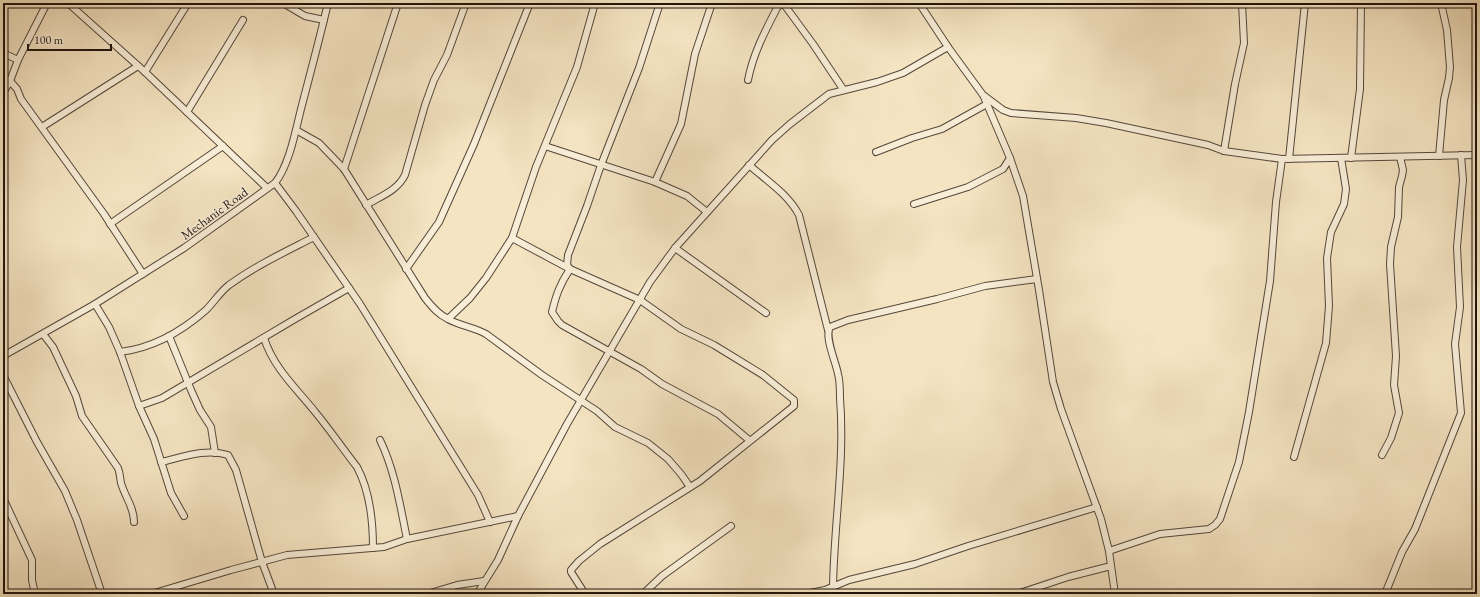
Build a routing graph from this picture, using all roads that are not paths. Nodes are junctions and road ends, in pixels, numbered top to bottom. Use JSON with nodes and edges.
{"nodes":[{"id":1,"x":68,"y":3,"type":"edge"},
{"id":2,"x":188,"y":3,"type":"edge"},
{"id":3,"x":283,"y":3,"type":"edge"},
{"id":4,"x":328,"y":3,"type":"edge"},
{"id":5,"x":398,"y":3,"type":"edge"},
{"id":6,"x":466,"y":3,"type":"edge"},
{"id":7,"x":530,"y":3,"type":"edge"},
{"id":8,"x":595,"y":3,"type":"edge"},
{"id":9,"x":660,"y":3,"type":"edge"},
{"id":10,"x":712,"y":3,"type":"edge"},
{"id":11,"x":782,"y":3,"type":"edge"},
{"id":12,"x":918,"y":3,"type":"edge"},
{"id":13,"x":1242,"y":3,"type":"edge"},
{"id":14,"x":1305,"y":3,"type":"edge"},
{"id":15,"x":1361,"y":3,"type":"edge"},
{"id":16,"x":1441,"y":3,"type":"edge"},
{"id":17,"x":46,"y":4,"type":"edge"},
{"id":18,"x":244,"y":20,"type":"dead end"},
{"id":19,"x":324,"y":20,"type":"junction"},
{"id":20,"x":948,"y":47,"type":"junction"},
{"id":21,"x":3,"y":53,"type":"edge"},
{"id":22,"x":18,"y":60,"type":"junction"},
{"id":23,"x":138,"y":66,"type":"junction"},
{"id":24,"x":145,"y":72,"type":"junction"},
{"id":25,"x":748,"y":80,"type":"dead end"},
{"id":26,"x":10,"y":81,"type":"junction"},
{"id":27,"x":843,"y":89,"type":"junction"},
{"id":28,"x":3,"y":93,"type":"edge"},
{"id":29,"x":983,"y":95,"type":"junction"},
{"id":30,"x":987,"y":104,"type":"junction"},
{"id":31,"x":187,"y":112,"type":"junction"},
{"id":32,"x":42,"y":127,"type":"junction"},
{"id":33,"x":296,"y":130,"type":"junction"},
{"id":34,"x":223,"y":146,"type":"junction"},
{"id":35,"x":545,"y":146,"type":"junction"},
{"id":36,"x":1224,"y":151,"type":"junction"},
{"id":37,"x":876,"y":152,"type":"dead end"},
{"id":38,"x":1461,"y":155,"type":"junction"},
{"id":39,"x":1477,"y":155,"type":"edge"},
{"id":40,"x":1439,"y":156,"type":"junction"},
{"id":41,"x":1400,"y":157,"type":"junction"},
{"id":42,"x":1010,"y":158,"type":"junction"},
{"id":43,"x":1341,"y":158,"type":"junction"},
{"id":44,"x":1351,"y":158,"type":"junction"},
{"id":45,"x":1282,"y":159,"type":"junction"},
{"id":46,"x":1289,"y":159,"type":"junction"},
{"id":47,"x":601,"y":165,"type":"junction"},
{"id":48,"x":749,"y":165,"type":"junction"},
{"id":49,"x":344,"y":169,"type":"junction"},
{"id":50,"x":655,"y":182,"type":"junction"},
{"id":51,"x":275,"y":183,"type":"junction"},
{"id":52,"x":267,"y":188,"type":"junction"},
{"id":53,"x":914,"y":204,"type":"dead end"},
{"id":54,"x":366,"y":205,"type":"junction"},
{"id":55,"x":707,"y":212,"type":"junction"},
{"id":56,"x":110,"y":224,"type":"junction"},
{"id":57,"x":314,"y":237,"type":"junction"},
{"id":58,"x":512,"y":238,"type":"junction"},
{"id":59,"x":675,"y":248,"type":"junction"},
{"id":60,"x":406,"y":269,"type":"junction"},
{"id":61,"x":570,"y":269,"type":"junction"},
{"id":62,"x":143,"y":274,"type":"junction"},
{"id":63,"x":1037,"y":279,"type":"junction"},
{"id":64,"x":349,"y":288,"type":"junction"},
{"id":65,"x":640,"y":300,"type":"junction"},
{"id":66,"x":95,"y":304,"type":"junction"},
{"id":67,"x":766,"y":313,"type":"dead end"},
{"id":68,"x":448,"y":319,"type":"junction"},
{"id":69,"x":828,"y":330,"type":"junction"},
{"id":70,"x":43,"y":334,"type":"junction"},
{"id":71,"x":169,"y":336,"type":"junction"},
{"id":72,"x":264,"y":338,"type":"junction"},
{"id":73,"x":610,"y":351,"type":"junction"},
{"id":74,"x":120,"y":352,"type":"junction"},
{"id":75,"x":4,"y":353,"type":"edge"},
{"id":76,"x":3,"y":375,"type":"edge"},
{"id":77,"x":188,"y":383,"type":"junction"},
{"id":78,"x":581,"y":401,"type":"junction"},
{"id":79,"x":139,"y":406,"type":"junction"},
{"id":80,"x":380,"y":440,"type":"dead end"},
{"id":81,"x":749,"y":440,"type":"junction"},
{"id":82,"x":215,"y":452,"type":"junction"},
{"id":83,"x":1382,"y":455,"type":"dead end"},
{"id":84,"x":1294,"y":457,"type":"dead end"},
{"id":85,"x":161,"y":462,"type":"junction"},
{"id":86,"x":690,"y":487,"type":"junction"},
{"id":87,"x":3,"y":498,"type":"edge"},
{"id":88,"x":1097,"y":507,"type":"junction"},
{"id":89,"x":184,"y":516,"type":"dead end"},
{"id":90,"x":518,"y":516,"type":"junction"},
{"id":91,"x":134,"y":522,"type":"dead end"},
{"id":92,"x":490,"y":522,"type":"junction"},
{"id":93,"x":731,"y":526,"type":"dead end"},
{"id":94,"x":407,"y":539,"type":"junction"},
{"id":95,"x":373,"y":548,"type":"junction"},
{"id":96,"x":1109,"y":551,"type":"junction"},
{"id":97,"x":262,"y":562,"type":"junction"},
{"id":98,"x":1111,"y":566,"type":"junction"},
{"id":99,"x":484,"y":581,"type":"junction"},
{"id":100,"x":833,"y":586,"type":"junction"},
{"id":101,"x":35,"y":594,"type":"edge"},
{"id":102,"x":102,"y":594,"type":"edge"},
{"id":103,"x":151,"y":594,"type":"edge"},
{"id":104,"x":274,"y":594,"type":"edge"},
{"id":105,"x":427,"y":594,"type":"edge"},
{"id":106,"x":477,"y":594,"type":"edge"},
{"id":107,"x":585,"y":594,"type":"edge"},
{"id":108,"x":643,"y":594,"type":"edge"},
{"id":109,"x":806,"y":594,"type":"edge"},
{"id":110,"x":1017,"y":594,"type":"edge"},
{"id":111,"x":1115,"y":594,"type":"edge"},
{"id":112,"x":1385,"y":594,"type":"edge"}],
"edges":[{"from":1,"to":23,"type":"street"},
{"from":2,"to":24,"type":"street"},
{"from":3,"to":19,"type":"street"},
{"from":4,"to":19,"type":"street","name":"Mechanic Road"},
{"from":5,"to":49,"type":"street"},
{"from":6,"to":54,"type":"street"},
{"from":7,"to":60,"type":"street"},
{"from":8,"to":35,"type":"street"},
{"from":9,"to":47,"type":"street"},
{"from":10,"to":50,"type":"street"},
{"from":11,"to":25,"type":"street"},
{"from":11,"to":27,"type":"street"},
{"from":12,"to":20,"type":"street"},
{"from":13,"to":36,"type":"street"},
{"from":14,"to":46,"type":"street"},
{"from":15,"to":44,"type":"street"},
{"from":16,"to":40,"type":"street"},
{"from":17,"to":22,"type":"street"},
{"from":18,"to":31,"type":"street"},
{"from":19,"to":33,"type":"street","name":"Mechanic Road"},
{"from":20,"to":27,"type":"street"},
{"from":20,"to":29,"type":"street"},
{"from":21,"to":22,"type":"street"},
{"from":22,"to":26,"type":"street"},
{"from":23,"to":24,"type":"street"},
{"from":23,"to":32,"type":"street"},
{"from":24,"to":31,"type":"street"},
{"from":26,"to":28,"type":"street"},
{"from":26,"to":32,"type":"street"},
{"from":27,"to":48,"type":"street"},
{"from":29,"to":30,"type":"street"},
{"from":29,"to":36,"type":"street"},
{"from":30,"to":37,"type":"street"},
{"from":30,"to":42,"type":"street"},
{"from":31,"to":34,"type":"street"},
{"from":32,"to":56,"type":"street"},
{"from":33,"to":49,"type":"street"},
{"from":33,"to":51,"type":"street","name":"Mechanic Road"},
{"from":34,"to":52,"type":"street"},
{"from":34,"to":56,"type":"street"},
{"from":35,"to":47,"type":"street"},
{"from":35,"to":58,"type":"street"},
{"from":36,"to":45,"type":"street"},
{"from":38,"to":39,"type":"street"},
{"from":38,"to":40,"type":"street"},
{"from":38,"to":112,"type":"street"},
{"from":40,"to":41,"type":"street"},
{"from":41,"to":44,"type":"street"},
{"from":41,"to":83,"type":"street"},
{"from":42,"to":53,"type":"street"},
{"from":42,"to":63,"type":"street"},
{"from":43,"to":44,"type":"street"},
{"from":43,"to":46,"type":"street"},
{"from":43,"to":84,"type":"street"},
{"from":45,"to":46,"type":"street"},
{"from":45,"to":96,"type":"street"},
{"from":47,"to":50,"type":"street"},
{"from":47,"to":61,"type":"street"},
{"from":48,"to":55,"type":"street"},
{"from":48,"to":69,"type":"street"},
{"from":49,"to":54,"type":"street"},
{"from":50,"to":55,"type":"street"},
{"from":51,"to":52,"type":"street","name":"Mechanic Road"},
{"from":51,"to":57,"type":"street"},
{"from":52,"to":62,"type":"street","name":"Mechanic Road"},
{"from":54,"to":60,"type":"street"},
{"from":55,"to":59,"type":"street"},
{"from":56,"to":62,"type":"street"},
{"from":57,"to":64,"type":"street"},
{"from":57,"to":71,"type":"street"},
{"from":58,"to":61,"type":"street"},
{"from":58,"to":68,"type":"street"},
{"from":59,"to":65,"type":"street"},
{"from":59,"to":67,"type":"street"},
{"from":60,"to":68,"type":"street"},
{"from":61,"to":65,"type":"street"},
{"from":61,"to":73,"type":"street"},
{"from":62,"to":66,"type":"street","name":"Mechanic Road"},
{"from":63,"to":69,"type":"street"},
{"from":63,"to":88,"type":"street"},
{"from":64,"to":72,"type":"street"},
{"from":64,"to":92,"type":"street"},
{"from":65,"to":73,"type":"street"},
{"from":65,"to":81,"type":"street"},
{"from":66,"to":70,"type":"street","name":"Mechanic Road"},
{"from":66,"to":74,"type":"street"},
{"from":68,"to":78,"type":"street"},
{"from":69,"to":100,"type":"street"},
{"from":70,"to":75,"type":"street","name":"Mechanic Road"},
{"from":70,"to":91,"type":"street"},
{"from":71,"to":74,"type":"street"},
{"from":71,"to":77,"type":"street"},
{"from":72,"to":77,"type":"street"},
{"from":72,"to":95,"type":"street"},
{"from":73,"to":78,"type":"street"},
{"from":73,"to":81,"type":"street"},
{"from":74,"to":79,"type":"street"},
{"from":76,"to":102,"type":"street"},
{"from":77,"to":79,"type":"street"},
{"from":77,"to":82,"type":"street"},
{"from":78,"to":86,"type":"street"},
{"from":78,"to":90,"type":"street"},
{"from":79,"to":85,"type":"street"},
{"from":80,"to":94,"type":"street"},
{"from":81,"to":86,"type":"street"},
{"from":82,"to":85,"type":"street"},
{"from":82,"to":97,"type":"street"},
{"from":85,"to":89,"type":"street"},
{"from":86,"to":107,"type":"street"},
{"from":87,"to":101,"type":"street"},
{"from":88,"to":96,"type":"street"},
{"from":88,"to":100,"type":"street"},
{"from":90,"to":92,"type":"street"},
{"from":90,"to":99,"type":"street"},
{"from":92,"to":94,"type":"street"},
{"from":93,"to":108,"type":"street"},
{"from":94,"to":95,"type":"street"},
{"from":95,"to":97,"type":"street"},
{"from":96,"to":98,"type":"street"},
{"from":97,"to":103,"type":"street"},
{"from":97,"to":104,"type":"street"},
{"from":98,"to":110,"type":"street"},
{"from":98,"to":111,"type":"street"},
{"from":99,"to":105,"type":"street"},
{"from":99,"to":106,"type":"street"},
{"from":100,"to":109,"type":"street"}]}
